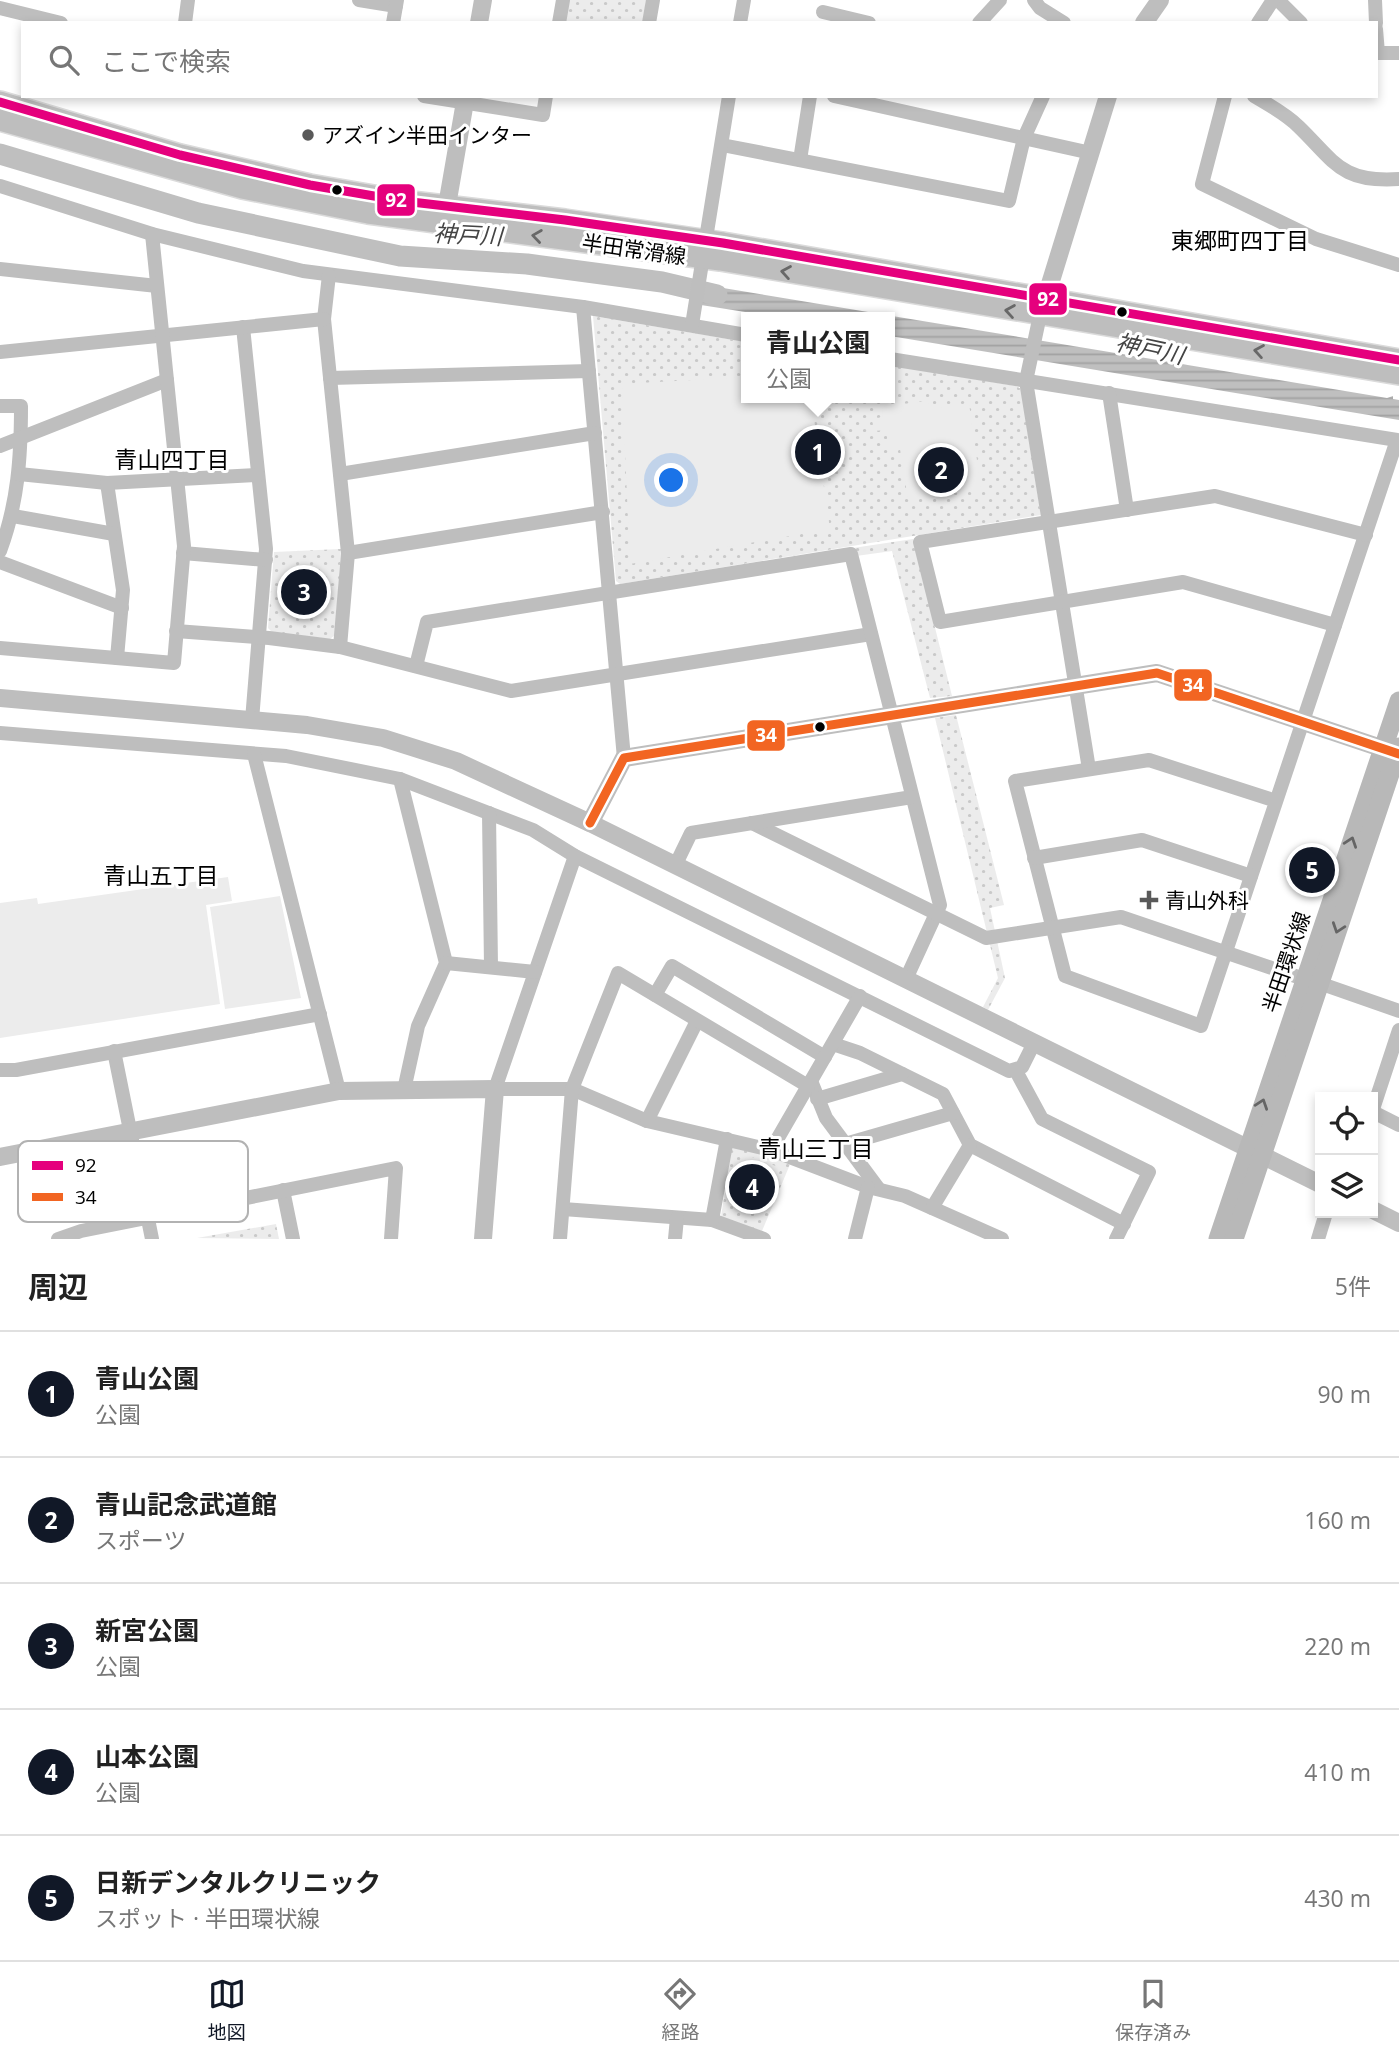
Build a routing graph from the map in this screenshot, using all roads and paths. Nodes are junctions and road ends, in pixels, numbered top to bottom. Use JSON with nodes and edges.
{"nodes":[{"id":1,"x":188,"y":0,"type":"edge"},
{"id":2,"x":359,"y":0,"type":"edge"},
{"id":3,"x":483,"y":0,"type":"edge"},
{"id":4,"x":564,"y":0,"type":"edge"},
{"id":5,"x":653,"y":0,"type":"edge"},
{"id":6,"x":744,"y":0,"type":"edge"},
{"id":7,"x":1000,"y":0,"type":"edge"},
{"id":8,"x":1034,"y":0,"type":"edge"},
{"id":9,"x":1160,"y":0,"type":"edge"},
{"id":10,"x":1276,"y":0,"type":"edge"},
{"id":11,"x":1375,"y":0,"type":"edge"},
{"id":12,"x":397,"y":3,"type":"edge"},
{"id":13,"x":0,"y":8,"type":"edge"},
{"id":14,"x":823,"y":12,"type":"edge"},
{"id":15,"x":53,"y":21,"type":"edge"},
{"id":16,"x":185,"y":21,"type":"edge"},
{"id":17,"x":393,"y":21,"type":"edge"},
{"id":18,"x":479,"y":21,"type":"edge"},
{"id":19,"x":559,"y":21,"type":"edge"},
{"id":20,"x":649,"y":21,"type":"edge"},
{"id":21,"x":740,"y":21,"type":"edge"},
{"id":22,"x":861,"y":21,"type":"edge"},
{"id":23,"x":981,"y":21,"type":"edge"},
{"id":24,"x":1060,"y":21,"type":"edge"},
{"id":25,"x":1145,"y":21,"type":"edge"},
{"id":26,"x":1260,"y":21,"type":"edge"},
{"id":27,"x":1299,"y":21,"type":"edge"},
{"id":28,"x":1376,"y":21,"type":"edge"},
{"id":29,"x":1378,"y":53,"type":"edge"},
{"id":30,"x":1399,"y":53,"type":"edge"},
{"id":31,"x":546,"y":98,"type":"edge"},
{"id":32,"x":729,"y":98,"type":"edge"},
{"id":33,"x":810,"y":98,"type":"edge"},
{"id":34,"x":843,"y":98,"type":"edge"},
{"id":35,"x":1042,"y":98,"type":"edge"},
{"id":36,"x":1107,"y":98,"type":"edge"},
{"id":37,"x":1225,"y":98,"type":"edge"},
{"id":38,"x":1257,"y":98,"type":"edge"},
{"id":39,"x":465,"y":99,"type":"edge"},
{"id":40,"x":0,"y":102,"type":"edge"},
{"id":41,"x":0,"y":120,"type":"edge"},
{"id":42,"x":1024,"y":138,"type":"junction"},
{"id":43,"x":722,"y":145,"type":"junction"},
{"id":44,"x":1091,"y":153,"type":"junction"},
{"id":45,"x":800,"y":160,"type":"junction"},
{"id":46,"x":1399,"y":179,"type":"edge"},
{"id":47,"x":0,"y":186,"type":"edge"},
{"id":48,"x":445,"y":215,"type":"junction"},
{"id":49,"x":152,"y":234,"type":"junction"},
{"id":50,"x":704,"y":259,"type":"junction"},
{"id":51,"x":1399,"y":265,"type":"edge"},
{"id":52,"x":0,"y":269,"type":"edge"},
{"id":53,"x":329,"y":275,"type":"junction"},
{"id":54,"x":158,"y":286,"type":"junction"},
{"id":55,"x":583,"y":307,"type":"junction"},
{"id":56,"x":1040,"y":315,"type":"junction"},
{"id":57,"x":324,"y":319,"type":"junction"},
{"id":58,"x":693,"y":319,"type":"junction"},
{"id":59,"x":243,"y":327,"type":"junction"},
{"id":60,"x":741,"y":333,"type":"edge"},
{"id":61,"x":163,"y":335,"type":"junction"},
{"id":62,"x":0,"y":352,"type":"edge"},
{"id":63,"x":895,"y":360,"type":"edge"},
{"id":64,"x":1399,"y":361,"type":"edge"},
{"id":65,"x":589,"y":371,"type":"junction"},
{"id":66,"x":1027,"y":375,"type":"junction"},
{"id":67,"x":330,"y":379,"type":"junction"},
{"id":68,"x":167,"y":380,"type":"junction"},
{"id":69,"x":1109,"y":394,"type":"junction"},
{"id":70,"x":0,"y":406,"type":"edge"},
{"id":71,"x":595,"y":433,"type":"junction"},
{"id":72,"x":22,"y":437,"type":"junction"},
{"id":73,"x":0,"y":446,"type":"edge"},
{"id":74,"x":19,"y":474,"type":"junction"},
{"id":75,"x":340,"y":474,"type":"junction"},
{"id":76,"x":258,"y":475,"type":"junction"},
{"id":77,"x":177,"y":480,"type":"junction"},
{"id":78,"x":107,"y":483,"type":"junction"},
{"id":79,"x":1127,"y":510,"type":"junction"},
{"id":80,"x":603,"y":512,"type":"junction"},
{"id":81,"x":13,"y":516,"type":"junction"},
{"id":82,"x":1048,"y":522,"type":"junction"},
{"id":83,"x":114,"y":534,"type":"junction"},
{"id":84,"x":1366,"y":535,"type":"junction"},
{"id":85,"x":0,"y":551,"type":"edge"},
{"id":86,"x":183,"y":553,"type":"junction"},
{"id":87,"x":348,"y":553,"type":"junction"},
{"id":88,"x":266,"y":560,"type":"junction"},
{"id":89,"x":0,"y":562,"type":"edge"},
{"id":90,"x":611,"y":593,"type":"junction"},
{"id":91,"x":1061,"y":603,"type":"junction"},
{"id":92,"x":122,"y":608,"type":"junction"},
{"id":93,"x":1335,"y":625,"type":"junction"},
{"id":94,"x":176,"y":631,"type":"junction"},
{"id":95,"x":871,"y":634,"type":"junction"},
{"id":96,"x":259,"y":637,"type":"junction"},
{"id":97,"x":340,"y":647,"type":"junction"},
{"id":98,"x":0,"y":648,"type":"edge"},
{"id":99,"x":117,"y":658,"type":"junction"},
{"id":100,"x":416,"y":666,"type":"junction"},
{"id":101,"x":617,"y":674,"type":"junction"},
{"id":102,"x":1074,"y":686,"type":"junction"},
{"id":103,"x":0,"y":698,"type":"edge"},
{"id":104,"x":1399,"y":701,"type":"edge"},
{"id":105,"x":891,"y":715,"type":"junction"},
{"id":106,"x":251,"y":720,"type":"junction"},
{"id":107,"x":1303,"y":722,"type":"junction"},
{"id":108,"x":0,"y":733,"type":"edge"},
{"id":109,"x":1394,"y":751,"type":"edge"},
{"id":110,"x":254,"y":754,"type":"junction"},
{"id":111,"x":624,"y":758,"type":"junction"},
{"id":112,"x":1088,"y":769,"type":"junction"},
{"id":113,"x":400,"y":779,"type":"junction"},
{"id":114,"x":912,"y":797,"type":"junction"},
{"id":115,"x":1276,"y":801,"type":"junction"},
{"id":116,"x":489,"y":813,"type":"junction"},
{"id":117,"x":590,"y":823,"type":"junction"},
{"id":118,"x":752,"y":823,"type":"junction"},
{"id":119,"x":575,"y":856,"type":"junction"},
{"id":120,"x":1034,"y":858,"type":"junction"},
{"id":121,"x":675,"y":866,"type":"junction"},
{"id":122,"x":1251,"y":876,"type":"junction"},
{"id":123,"x":937,"y":914,"type":"junction"},
{"id":124,"x":1052,"y":928,"type":"junction"},
{"id":125,"x":1226,"y":952,"type":"junction"},
{"id":126,"x":446,"y":963,"type":"junction"},
{"id":127,"x":491,"y":967,"type":"junction"},
{"id":128,"x":535,"y":972,"type":"junction"},
{"id":129,"x":906,"y":979,"type":"junction"},
{"id":130,"x":1312,"y":981,"type":"junction"},
{"id":131,"x":655,"y":995,"type":"junction"},
{"id":132,"x":860,"y":996,"type":"junction"},
{"id":133,"x":1399,"y":1011,"type":"edge"},
{"id":134,"x":320,"y":1014,"type":"junction"},
{"id":135,"x":698,"y":1021,"type":"junction"},
{"id":136,"x":1399,"y":1030,"type":"edge"},
{"id":137,"x":1034,"y":1043,"type":"junction"},
{"id":138,"x":833,"y":1044,"type":"junction"},
{"id":139,"x":114,"y":1051,"type":"junction"},
{"id":140,"x":825,"y":1057,"type":"junction"},
{"id":141,"x":0,"y":1070,"type":"edge"},
{"id":142,"x":1016,"y":1070,"type":"junction"},
{"id":143,"x":902,"y":1074,"type":"junction"},
{"id":144,"x":810,"y":1083,"type":"junction"},
{"id":145,"x":572,"y":1089,"type":"junction"},
{"id":146,"x":404,"y":1090,"type":"junction"},
{"id":147,"x":495,"y":1090,"type":"junction"},
{"id":148,"x":339,"y":1091,"type":"junction"},
{"id":149,"x":1378,"y":1095,"type":"edge"},
{"id":150,"x":817,"y":1099,"type":"junction"},
{"id":151,"x":953,"y":1113,"type":"junction"},
{"id":152,"x":1378,"y":1113,"type":"edge"},
{"id":153,"x":647,"y":1121,"type":"junction"},
{"id":154,"x":1399,"y":1125,"type":"edge"},
{"id":155,"x":129,"y":1132,"type":"junction"},
{"id":156,"x":727,"y":1139,"type":"junction"},
{"id":157,"x":83,"y":1141,"type":"edge"},
{"id":158,"x":131,"y":1141,"type":"edge"},
{"id":159,"x":845,"y":1144,"type":"junction"},
{"id":160,"x":970,"y":1145,"type":"junction"},
{"id":161,"x":771,"y":1150,"type":"junction"},
{"id":162,"x":1255,"y":1151,"type":"junction"},
{"id":163,"x":18,"y":1154,"type":"edge"},
{"id":164,"x":0,"y":1157,"type":"edge"},
{"id":165,"x":1315,"y":1181,"type":"edge"},
{"id":166,"x":873,"y":1188,"type":"junction"},
{"id":167,"x":283,"y":1190,"type":"junction"},
{"id":168,"x":248,"y":1197,"type":"edge"},
{"id":169,"x":932,"y":1208,"type":"junction"},
{"id":170,"x":563,"y":1209,"type":"junction"},
{"id":171,"x":1378,"y":1212,"type":"edge"},
{"id":172,"x":677,"y":1218,"type":"junction"},
{"id":173,"x":1324,"y":1218,"type":"edge"},
{"id":174,"x":712,"y":1220,"type":"junction"},
{"id":175,"x":131,"y":1222,"type":"edge"},
{"id":176,"x":1399,"y":1223,"type":"edge"},
{"id":177,"x":1124,"y":1224,"type":"junction"},
{"id":178,"x":66,"y":1238,"type":"edge"},
{"id":179,"x":293,"y":1239,"type":"edge"},
{"id":180,"x":391,"y":1239,"type":"edge"},
{"id":181,"x":483,"y":1239,"type":"edge"},
{"id":182,"x":561,"y":1239,"type":"edge"},
{"id":183,"x":676,"y":1239,"type":"edge"},
{"id":184,"x":764,"y":1239,"type":"edge"},
{"id":185,"x":855,"y":1239,"type":"edge"},
{"id":186,"x":1002,"y":1239,"type":"edge"},
{"id":187,"x":1116,"y":1239,"type":"edge"},
{"id":188,"x":1218,"y":1239,"type":"edge"},
{"id":189,"x":1234,"y":1239,"type":"edge"},
{"id":190,"x":1318,"y":1239,"type":"edge"}],
"edges":[{"from":1,"to":16,"type":"street"},
{"from":2,"to":12,"type":"street"},
{"from":3,"to":18,"type":"street"},
{"from":4,"to":19,"type":"street"},
{"from":5,"to":20,"type":"street"},
{"from":6,"to":21,"type":"street"},
{"from":7,"to":23,"type":"street"},
{"from":8,"to":24,"type":"street"},
{"from":9,"to":25,"type":"street"},
{"from":10,"to":26,"type":"street"},
{"from":10,"to":27,"type":"street"},
{"from":11,"to":28,"type":"street"},
{"from":12,"to":17,"type":"street"},
{"from":13,"to":15,"type":"street"},
{"from":14,"to":22,"type":"street"},
{"from":29,"to":30,"type":"street"},
{"from":31,"to":39,"type":"street"},
{"from":32,"to":43,"type":"street"},
{"from":33,"to":45,"type":"street"},
{"from":34,"to":42,"type":"street"},
{"from":35,"to":42,"type":"street"},
{"from":36,"to":44,"type":"street"},
{"from":37,"to":51,"type":"street"},
{"from":38,"to":46,"type":"street"},
{"from":39,"to":48,"type":"street"},
{"from":40,"to":48,"type":"main road","name":"半田常滑線"},
{"from":41,"to":48,"type":"main road","name":"半田常滑線"},
{"from":42,"to":44,"type":"street"},
{"from":42,"to":45,"type":"street"},
{"from":43,"to":45,"type":"street"},
{"from":43,"to":50,"type":"street"},
{"from":44,"to":56,"type":"street"},
{"from":47,"to":49,"type":"street"},
{"from":48,"to":50,"type":"main road","name":"半田常滑線"},
{"from":49,"to":53,"type":"street"},
{"from":49,"to":54,"type":"street"},
{"from":50,"to":56,"type":"main road","name":"半田常滑線"},
{"from":50,"to":58,"type":"street"},
{"from":52,"to":54,"type":"street"},
{"from":53,"to":55,"type":"street"},
{"from":53,"to":57,"type":"street"},
{"from":54,"to":61,"type":"street"},
{"from":55,"to":58,"type":"street"},
{"from":55,"to":65,"type":"street"},
{"from":56,"to":64,"type":"main road","name":"半田常滑線"},
{"from":56,"to":66,"type":"street"},
{"from":57,"to":59,"type":"street"},
{"from":57,"to":67,"type":"street"},
{"from":58,"to":60,"type":"street"},
{"from":59,"to":61,"type":"street"},
{"from":59,"to":76,"type":"street"},
{"from":61,"to":62,"type":"street"},
{"from":61,"to":68,"type":"street"},
{"from":63,"to":66,"type":"street"},
{"from":65,"to":67,"type":"street"},
{"from":65,"to":71,"type":"street"},
{"from":66,"to":69,"type":"street"},
{"from":66,"to":82,"type":"street"},
{"from":67,"to":75,"type":"street"},
{"from":68,"to":72,"type":"street"},
{"from":68,"to":77,"type":"street"},
{"from":69,"to":79,"type":"street"},
{"from":69,"to":84,"type":"street"},
{"from":70,"to":72,"type":"street"},
{"from":71,"to":75,"type":"street"},
{"from":71,"to":80,"type":"street"},
{"from":72,"to":73,"type":"street"},
{"from":72,"to":74,"type":"street"},
{"from":74,"to":78,"type":"street"},
{"from":74,"to":81,"type":"street"},
{"from":75,"to":87,"type":"street"},
{"from":76,"to":77,"type":"street"},
{"from":76,"to":88,"type":"street"},
{"from":77,"to":78,"type":"street"},
{"from":77,"to":86,"type":"street"},
{"from":78,"to":83,"type":"street"},
{"from":79,"to":82,"type":"street"},
{"from":79,"to":84,"type":"street"},
{"from":80,"to":87,"type":"street"},
{"from":80,"to":90,"type":"street"},
{"from":81,"to":83,"type":"street"},
{"from":81,"to":85,"type":"street"},
{"from":82,"to":91,"type":"street"},
{"from":82,"to":91,"type":"street"},
{"from":83,"to":92,"type":"street"},
{"from":84,"to":93,"type":"street"},
{"from":86,"to":88,"type":"street"},
{"from":86,"to":94,"type":"street"},
{"from":87,"to":97,"type":"street"},
{"from":88,"to":96,"type":"street"},
{"from":89,"to":92,"type":"street"},
{"from":90,"to":95,"type":"street"},
{"from":90,"to":100,"type":"street"},
{"from":90,"to":101,"type":"street"},
{"from":91,"to":93,"type":"street"},
{"from":91,"to":102,"type":"street"},
{"from":92,"to":99,"type":"street"},
{"from":93,"to":107,"type":"street"},
{"from":94,"to":96,"type":"street"},
{"from":94,"to":99,"type":"street"},
{"from":95,"to":101,"type":"street"},
{"from":95,"to":105,"type":"street"},
{"from":96,"to":97,"type":"street"},
{"from":96,"to":106,"type":"street"},
{"from":97,"to":100,"type":"street"},
{"from":98,"to":99,"type":"street"},
{"from":100,"to":101,"type":"street"},
{"from":101,"to":111,"type":"street"},
{"from":102,"to":105,"type":"street"},
{"from":102,"to":107,"type":"street"},
{"from":102,"to":112,"type":"street"},
{"from":103,"to":106,"type":"street"},
{"from":104,"to":109,"type":"main road","name":"半田環状線"},
{"from":105,"to":111,"type":"street"},
{"from":105,"to":114,"type":"street"},
{"from":106,"to":117,"type":"street"},
{"from":107,"to":109,"type":"street"},
{"from":107,"to":115,"type":"street"},
{"from":108,"to":110,"type":"street"},
{"from":109,"to":130,"type":"main road","name":"半田環状線"},
{"from":110,"to":113,"type":"street"},
{"from":110,"to":134,"type":"street"},
{"from":111,"to":117,"type":"street"},
{"from":112,"to":115,"type":"street"},
{"from":112,"to":120,"type":"street"},
{"from":113,"to":116,"type":"street"},
{"from":113,"to":126,"type":"street"},
{"from":114,"to":118,"type":"street"},
{"from":114,"to":123,"type":"street"},
{"from":115,"to":122,"type":"street"},
{"from":116,"to":119,"type":"street"},
{"from":116,"to":127,"type":"street"},
{"from":117,"to":121,"type":"street"},
{"from":118,"to":121,"type":"street"},
{"from":118,"to":123,"type":"street"},
{"from":119,"to":128,"type":"street"},
{"from":119,"to":132,"type":"street"},
{"from":120,"to":122,"type":"street"},
{"from":120,"to":124,"type":"street"},
{"from":121,"to":129,"type":"street"},
{"from":122,"to":125,"type":"street"},
{"from":123,"to":124,"type":"street"},
{"from":123,"to":129,"type":"street"},
{"from":124,"to":125,"type":"street"},
{"from":124,"to":125,"type":"street"},
{"from":125,"to":130,"type":"street"},
{"from":126,"to":127,"type":"street"},
{"from":126,"to":146,"type":"street"},
{"from":127,"to":128,"type":"street"},
{"from":128,"to":147,"type":"street"},
{"from":129,"to":137,"type":"street"},
{"from":130,"to":133,"type":"street"},
{"from":130,"to":162,"type":"main road","name":"半田環状線"},
{"from":131,"to":135,"type":"street"},
{"from":131,"to":140,"type":"street"},
{"from":131,"to":145,"type":"street"},
{"from":132,"to":138,"type":"street"},
{"from":132,"to":142,"type":"street"},
{"from":134,"to":139,"type":"street"},
{"from":134,"to":148,"type":"street"},
{"from":135,"to":144,"type":"street"},
{"from":135,"to":153,"type":"street"},
{"from":136,"to":149,"type":"street"},
{"from":137,"to":142,"type":"street"},
{"from":137,"to":162,"type":"street"},
{"from":138,"to":140,"type":"street"},
{"from":138,"to":143,"type":"street"},
{"from":139,"to":141,"type":"street"},
{"from":139,"to":155,"type":"street"},
{"from":140,"to":144,"type":"street"},
{"from":142,"to":177,"type":"street"},
{"from":143,"to":150,"type":"street"},
{"from":143,"to":151,"type":"street"},
{"from":144,"to":150,"type":"street"},
{"from":144,"to":161,"type":"street"},
{"from":145,"to":147,"type":"street"},
{"from":145,"to":153,"type":"street"},
{"from":145,"to":170,"type":"street"},
{"from":146,"to":147,"type":"street"},
{"from":146,"to":148,"type":"street"},
{"from":147,"to":181,"type":"street"},
{"from":148,"to":155,"type":"street"},
{"from":150,"to":159,"type":"street"},
{"from":151,"to":159,"type":"street"},
{"from":151,"to":160,"type":"street"},
{"from":152,"to":154,"type":"street"},
{"from":153,"to":156,"type":"street"},
{"from":155,"to":157,"type":"street"},
{"from":155,"to":158,"type":"street"},
{"from":156,"to":161,"type":"street"},
{"from":156,"to":174,"type":"street"},
{"from":159,"to":166,"type":"street"},
{"from":160,"to":169,"type":"street"},
{"from":160,"to":177,"type":"street"},
{"from":161,"to":166,"type":"street"},
{"from":162,"to":165,"type":"street"},
{"from":162,"to":188,"type":"main road","name":"半田環状線"},
{"from":162,"to":189,"type":"main road","name":"半田環状線"},
{"from":163,"to":164,"type":"street"},
{"from":166,"to":169,"type":"street"},
{"from":166,"to":185,"type":"street"},
{"from":167,"to":168,"type":"street"},
{"from":167,"to":179,"type":"street"},
{"from":167,"to":180,"type":"street"},
{"from":169,"to":186,"type":"street"},
{"from":170,"to":172,"type":"street"},
{"from":170,"to":182,"type":"street"},
{"from":171,"to":176,"type":"street"},
{"from":172,"to":174,"type":"street"},
{"from":172,"to":183,"type":"street"},
{"from":173,"to":190,"type":"street"},
{"from":174,"to":184,"type":"street"},
{"from":175,"to":178,"type":"street"},
{"from":177,"to":187,"type":"street"}]}
